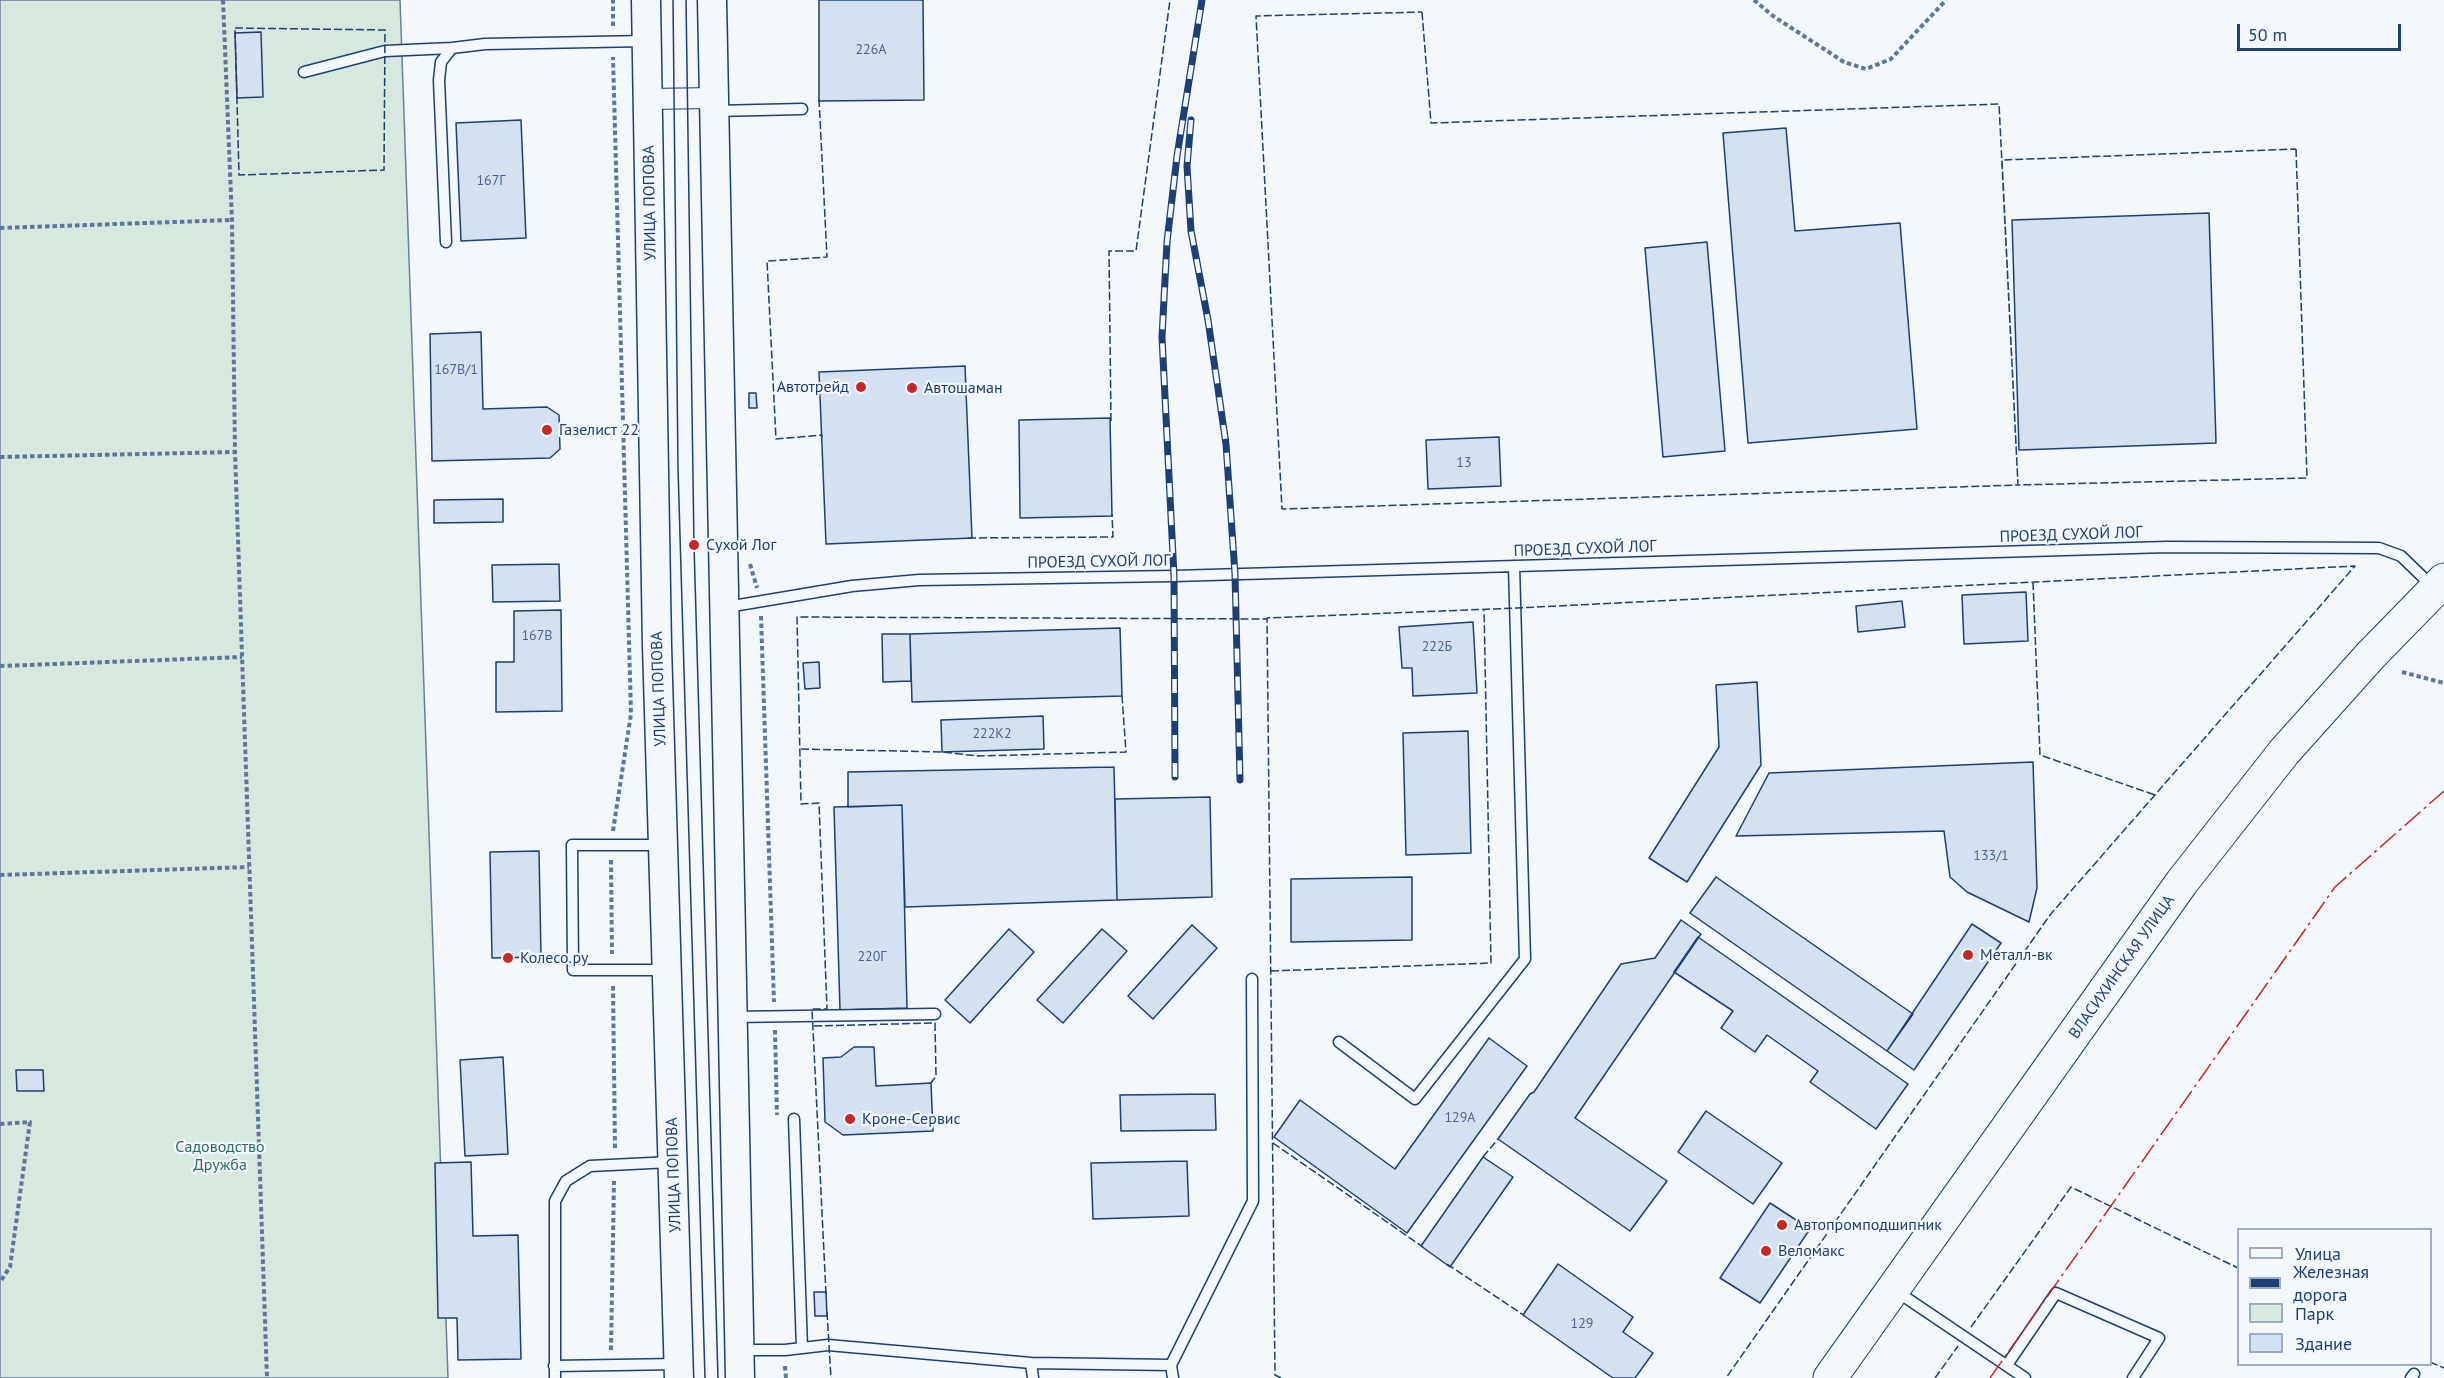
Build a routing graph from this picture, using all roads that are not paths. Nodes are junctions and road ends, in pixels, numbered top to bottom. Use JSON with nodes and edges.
{"nodes":[{"id":1,"x":646,"y":0,"type":"edge"},
{"id":2,"x":712,"y":0,"type":"edge"},
{"id":3,"x":647,"y":41,"type":"junction"},
{"id":4,"x":452,"y":48,"type":"junction"},
{"id":5,"x":304,"y":72,"type":"dead end"},
{"id":6,"x":648,"y":99,"type":"junction"},
{"id":7,"x":714,"y":105,"type":"junction"},
{"id":8,"x":802,"y":109,"type":"dead end"},
{"id":9,"x":446,"y":242,"type":"dead end"},
{"id":10,"x":1514,"y":566,"type":"junction"},
{"id":11,"x":2441,"y":589,"type":"edge"},
{"id":12,"x":723,"y":608,"type":"junction"},
{"id":13,"x":664,"y":845,"type":"junction"},
{"id":14,"x":668,"y":970,"type":"junction"},
{"id":15,"x":1252,"y":979,"type":"dead end"},
{"id":16,"x":935,"y":1014,"type":"dead end"},
{"id":17,"x":732,"y":1017,"type":"junction"},
{"id":18,"x":1339,"y":1042,"type":"dead end"},
{"id":19,"x":794,"y":1119,"type":"dead end"},
{"id":20,"x":674,"y":1162,"type":"junction"},
{"id":21,"x":1893,"y":1290,"type":"junction"},
{"id":22,"x":802,"y":1348,"type":"junction"},
{"id":23,"x":739,"y":1350,"type":"junction"},
{"id":24,"x":1031,"y":1363,"type":"junction"},
{"id":25,"x":1171,"y":1365,"type":"junction"},
{"id":26,"x":2007,"y":1365,"type":"junction"},
{"id":27,"x":554,"y":1366,"type":"junction"},
{"id":28,"x":679,"y":1371,"type":"edge"},
{"id":29,"x":555,"y":1378,"type":"edge"},
{"id":30,"x":740,"y":1378,"type":"edge"},
{"id":31,"x":1033,"y":1378,"type":"edge"},
{"id":32,"x":1173,"y":1378,"type":"edge"},
{"id":33,"x":1830,"y":1378,"type":"edge"},
{"id":34,"x":2025,"y":1378,"type":"edge"},
{"id":35,"x":2133,"y":1378,"type":"edge"}],
"edges":[{"from":1,"to":3,"type":"main road","name":"УЛИЦА ПОПОВА"},
{"from":2,"to":7,"type":"main road"},
{"from":3,"to":4,"type":"lane"},
{"from":3,"to":6,"type":"main road","name":"УЛИЦА ПОПОВА"},
{"from":4,"to":5,"type":"lane"},
{"from":4,"to":9,"type":"lane"},
{"from":6,"to":7,"type":"street"},
{"from":6,"to":13,"type":"main road","name":"УЛИЦА ПОПОВА"},
{"from":7,"to":8,"type":"lane"},
{"from":7,"to":12,"type":"main road"},
{"from":10,"to":11,"type":"lane","name":"ПРОЕЗД СУХОЙ ЛОГ"},
{"from":10,"to":12,"type":"lane","name":"ПРОЕЗД СУХОЙ ЛОГ"},
{"from":10,"to":18,"type":"lane"},
{"from":11,"to":21,"type":"highway","name":"ВЛАСИХИНСКАЯ УЛИЦА"},
{"from":12,"to":17,"type":"main road"},
{"from":13,"to":14,"type":"main road","name":"УЛИЦА ПОПОВА"},
{"from":13,"to":14,"type":"lane"},
{"from":14,"to":20,"type":"main road","name":"УЛИЦА ПОПОВА"},
{"from":15,"to":25,"type":"lane"},
{"from":16,"to":17,"type":"lane"},
{"from":17,"to":23,"type":"main road"},
{"from":19,"to":22,"type":"lane"},
{"from":20,"to":27,"type":"lane"},
{"from":20,"to":28,"type":"main road","name":"УЛИЦА ПОПОВА"},
{"from":21,"to":26,"type":"lane"},
{"from":21,"to":33,"type":"highway","name":"ВЛАСИХИНСКАЯ УЛИЦА"},
{"from":22,"to":23,"type":"lane"},
{"from":22,"to":24,"type":"lane"},
{"from":23,"to":30,"type":"main road"},
{"from":24,"to":25,"type":"lane"},
{"from":24,"to":31,"type":"lane"},
{"from":25,"to":32,"type":"lane"},
{"from":26,"to":34,"type":"lane"},
{"from":26,"to":35,"type":"lane"},
{"from":27,"to":28,"type":"lane"},
{"from":27,"to":29,"type":"lane"}]}
